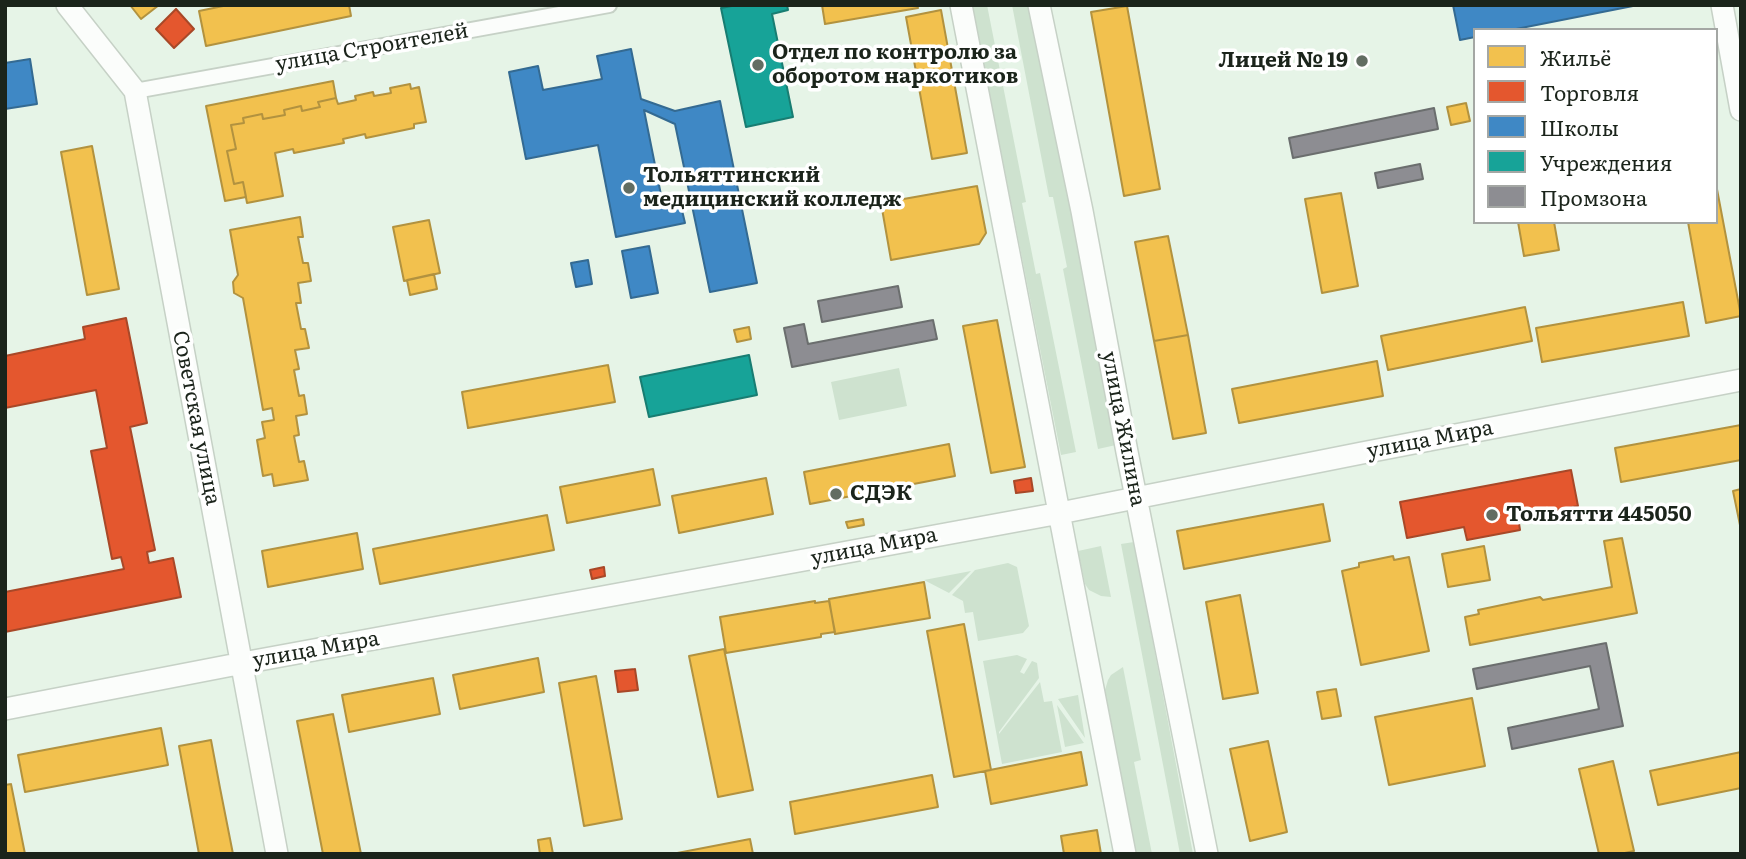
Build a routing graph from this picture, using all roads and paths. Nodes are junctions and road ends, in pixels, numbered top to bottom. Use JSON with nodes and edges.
{"nodes":[{"id":1,"x":67,"y":5,"type":"edge"},
{"id":2,"x":609,"y":5,"type":"edge"},
{"id":3,"x":961,"y":5,"type":"edge"},
{"id":4,"x":1039,"y":5,"type":"edge"},
{"id":5,"x":1722,"y":5,"type":"edge"},
{"id":6,"x":135,"y":91,"type":"junction"},
{"id":7,"x":1741,"y":110,"type":"edge"},
{"id":8,"x":1741,"y":380,"type":"edge"},
{"id":9,"x":1137,"y":498,"type":"junction"},
{"id":10,"x":1060,"y":513,"type":"junction"},
{"id":11,"x":243,"y":663,"type":"junction"},
{"id":12,"x":5,"y":709,"type":"edge"},
{"id":13,"x":277,"y":854,"type":"edge"},
{"id":14,"x":1125,"y":854,"type":"edge"},
{"id":15,"x":1207,"y":854,"type":"edge"}],
"edges":[{"from":1,"to":6,"type":"main road","name":"Советская улица"},
{"from":2,"to":6,"type":"street","name":"улица Строителей"},
{"from":3,"to":10,"type":"main road"},
{"from":4,"to":9,"type":"main road","name":"улица Жилина"},
{"from":5,"to":7,"type":"main road"},
{"from":6,"to":11,"type":"main road","name":"Советская улица"},
{"from":8,"to":9,"type":"main road","name":"улица Мира"},
{"from":9,"to":10,"type":"main road","name":"улица Мира"},
{"from":9,"to":15,"type":"main road","name":"улица Жилина"},
{"from":10,"to":11,"type":"main road","name":"улица Мира"},
{"from":10,"to":14,"type":"main road"},
{"from":11,"to":12,"type":"main road","name":"улица Мира"},
{"from":11,"to":13,"type":"main road","name":"Советская улица"}]}
